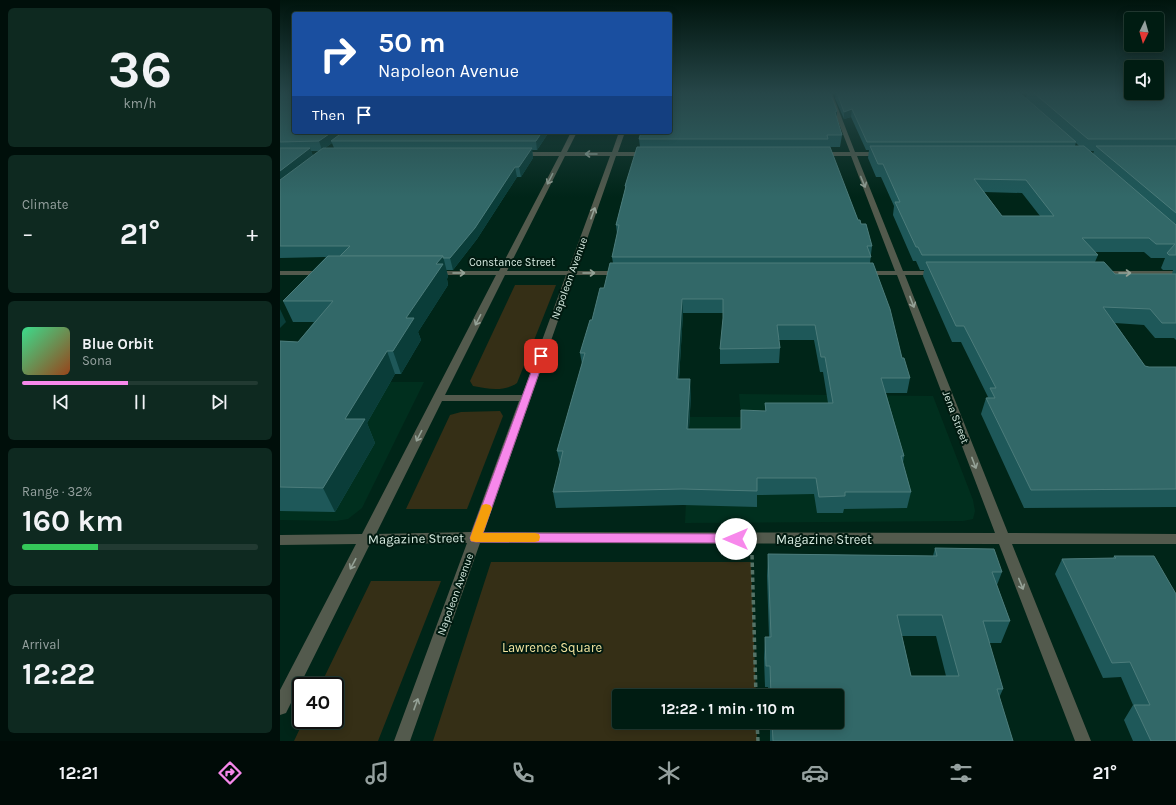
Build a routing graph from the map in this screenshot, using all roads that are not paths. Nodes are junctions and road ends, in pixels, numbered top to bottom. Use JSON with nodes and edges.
{"nodes":[{"id":1,"x":842,"y":128,"type":"edge"},
{"id":2,"x":573,"y":134,"type":"edge"},
{"id":3,"x":621,"y":134,"type":"edge"},
{"id":4,"x":515,"y":154,"type":"edge"},
{"id":5,"x":563,"y":154,"type":"junction"},
{"id":6,"x":614,"y":154,"type":"junction"},
{"id":7,"x":654,"y":154,"type":"edge"},
{"id":8,"x":812,"y":154,"type":"edge"},
{"id":9,"x":852,"y":154,"type":"junction"},
{"id":10,"x":892,"y":154,"type":"edge"},
{"id":11,"x":280,"y":273,"type":"edge"},
{"id":12,"x":336,"y":273,"type":"edge"},
{"id":13,"x":423,"y":273,"type":"edge"},
{"id":14,"x":502,"y":273,"type":"junction"},
{"id":15,"x":571,"y":273,"type":"junction"},
{"id":16,"x":626,"y":273,"type":"edge"},
{"id":17,"x":854,"y":273,"type":"edge"},
{"id":18,"x":901,"y":273,"type":"junction"},
{"id":19,"x":948,"y":273,"type":"edge"},
{"id":20,"x":1090,"y":273,"type":"edge"},
{"id":21,"x":1176,"y":273,"type":"edge"},
{"id":22,"x":438,"y":398,"type":"junction"},
{"id":23,"x":526,"y":398,"type":"junction"},
{"id":24,"x":476,"y":538,"type":"junction"},
{"id":25,"x":366,"y":539,"type":"junction"},
{"id":26,"x":1176,"y":539,"type":"edge"},
{"id":27,"x":280,"y":540,"type":"edge"},
{"id":28,"x":1003,"y":540,"type":"junction"},
{"id":29,"x":280,"y":706,"type":"edge"},
{"id":30,"x":402,"y":741,"type":"edge"},
{"id":31,"x":1083,"y":741,"type":"edge"}],
"edges":[{"from":1,"to":9,"type":"street","name":"Jena Street"},
{"from":2,"to":5,"type":"street"},
{"from":3,"to":6,"type":"street","name":"Napoleon Avenue"},
{"from":4,"to":5,"type":"street"},
{"from":6,"to":5,"type":"street","one_way":true},
{"from":5,"to":14,"type":"street","one_way":true},
{"from":6,"to":7,"type":"street"},
{"from":15,"to":6,"type":"street","name":"Napoleon Avenue","one_way":true},
{"from":8,"to":9,"type":"street"},
{"from":9,"to":10,"type":"street"},
{"from":9,"to":18,"type":"street","name":"Jena Street","one_way":true},
{"from":11,"to":12,"type":"street"},
{"from":13,"to":14,"type":"street","name":"Constance Street","one_way":true},
{"from":14,"to":15,"type":"street","name":"Constance Street"},
{"from":14,"to":22,"type":"street","one_way":true},
{"from":15,"to":16,"type":"street","name":"Constance Street","one_way":true},
{"from":15,"to":23,"type":"street","name":"Napoleon Avenue"},
{"from":17,"to":18,"type":"street"},
{"from":18,"to":19,"type":"street"},
{"from":18,"to":28,"type":"street","name":"Jena Street","one_way":true},
{"from":20,"to":21,"type":"street","one_way":true},
{"from":22,"to":23,"type":"street"},
{"from":22,"to":25,"type":"street","one_way":true},
{"from":23,"to":24,"type":"street","name":"Napoleon Avenue"},
{"from":24,"to":25,"type":"street","name":"Magazine Street"},
{"from":24,"to":28,"type":"street","name":"Magazine Street"},
{"from":30,"to":24,"type":"street","name":"Napoleon Avenue","one_way":true},
{"from":25,"to":27,"type":"street","name":"Magazine Street"},
{"from":25,"to":29,"type":"street","one_way":true},
{"from":26,"to":28,"type":"street","name":"Magazine Street"},
{"from":28,"to":31,"type":"street","name":"Jena Street","one_way":true}]}
